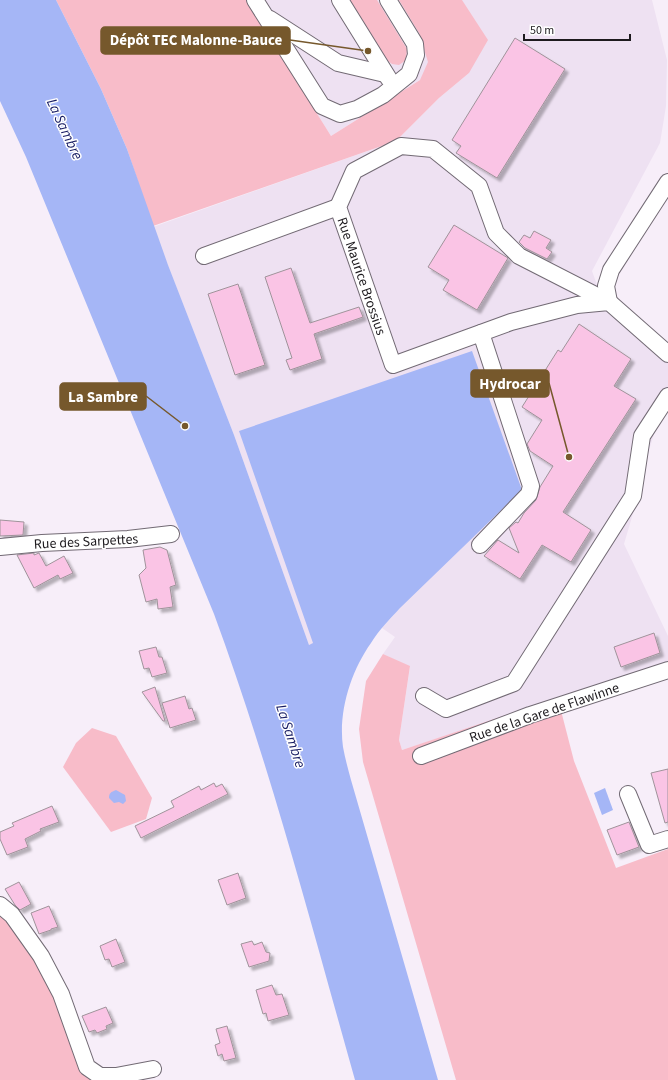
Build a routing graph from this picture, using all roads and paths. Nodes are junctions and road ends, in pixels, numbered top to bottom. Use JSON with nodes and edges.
{"nodes":[{"id":1,"x":255,"y":0,"type":"edge"},
{"id":2,"x":340,"y":0,"type":"edge"},
{"id":3,"x":388,"y":0,"type":"edge"},
{"id":4,"x":266,"y":16,"type":"junction"},
{"id":5,"x":389,"y":80,"type":"junction"},
{"id":6,"x":668,"y":182,"type":"edge"},
{"id":7,"x":338,"y":207,"type":"junction"},
{"id":8,"x":204,"y":256,"type":"dead end"},
{"id":9,"x":609,"y":302,"type":"junction"},
{"id":10,"x":481,"y":333,"type":"junction"},
{"id":11,"x":668,"y":354,"type":"edge"},
{"id":12,"x":668,"y":396,"type":"edge"},
{"id":13,"x":171,"y":534,"type":"dead end"},
{"id":14,"x":480,"y":545,"type":"dead end"},
{"id":15,"x":0,"y":547,"type":"edge"},
{"id":16,"x":668,"y":670,"type":"edge"},
{"id":17,"x":424,"y":696,"type":"dead end"},
{"id":18,"x":421,"y":756,"type":"dead end"},
{"id":19,"x":628,"y":794,"type":"dead end"},
{"id":20,"x":668,"y":839,"type":"edge"},
{"id":21,"x":0,"y":905,"type":"edge"},
{"id":22,"x":153,"y":1070,"type":"dead end"}],
"edges":[{"from":1,"to":4,"type":"street"},
{"from":2,"to":5,"type":"street"},
{"from":3,"to":5,"type":"street"},
{"from":4,"to":5,"type":"street"},
{"from":4,"to":5,"type":"street"},
{"from":6,"to":9,"type":"street"},
{"from":7,"to":8,"type":"street"},
{"from":7,"to":9,"type":"street","name":"Rue Maurice Brossius"},
{"from":7,"to":10,"type":"street","name":"Rue Maurice Brossius"},
{"from":9,"to":10,"type":"street","name":"Rue Maurice Brossius"},
{"from":9,"to":11,"type":"street","name":"Rue Maurice Brossius"},
{"from":10,"to":14,"type":"street"},
{"from":12,"to":17,"type":"street"},
{"from":13,"to":15,"type":"street","name":"Rue des Sarpettes"},
{"from":16,"to":18,"type":"street","name":"Rue de la Gare de Flawinne"},
{"from":19,"to":20,"type":"street"},
{"from":21,"to":22,"type":"street"}]}
